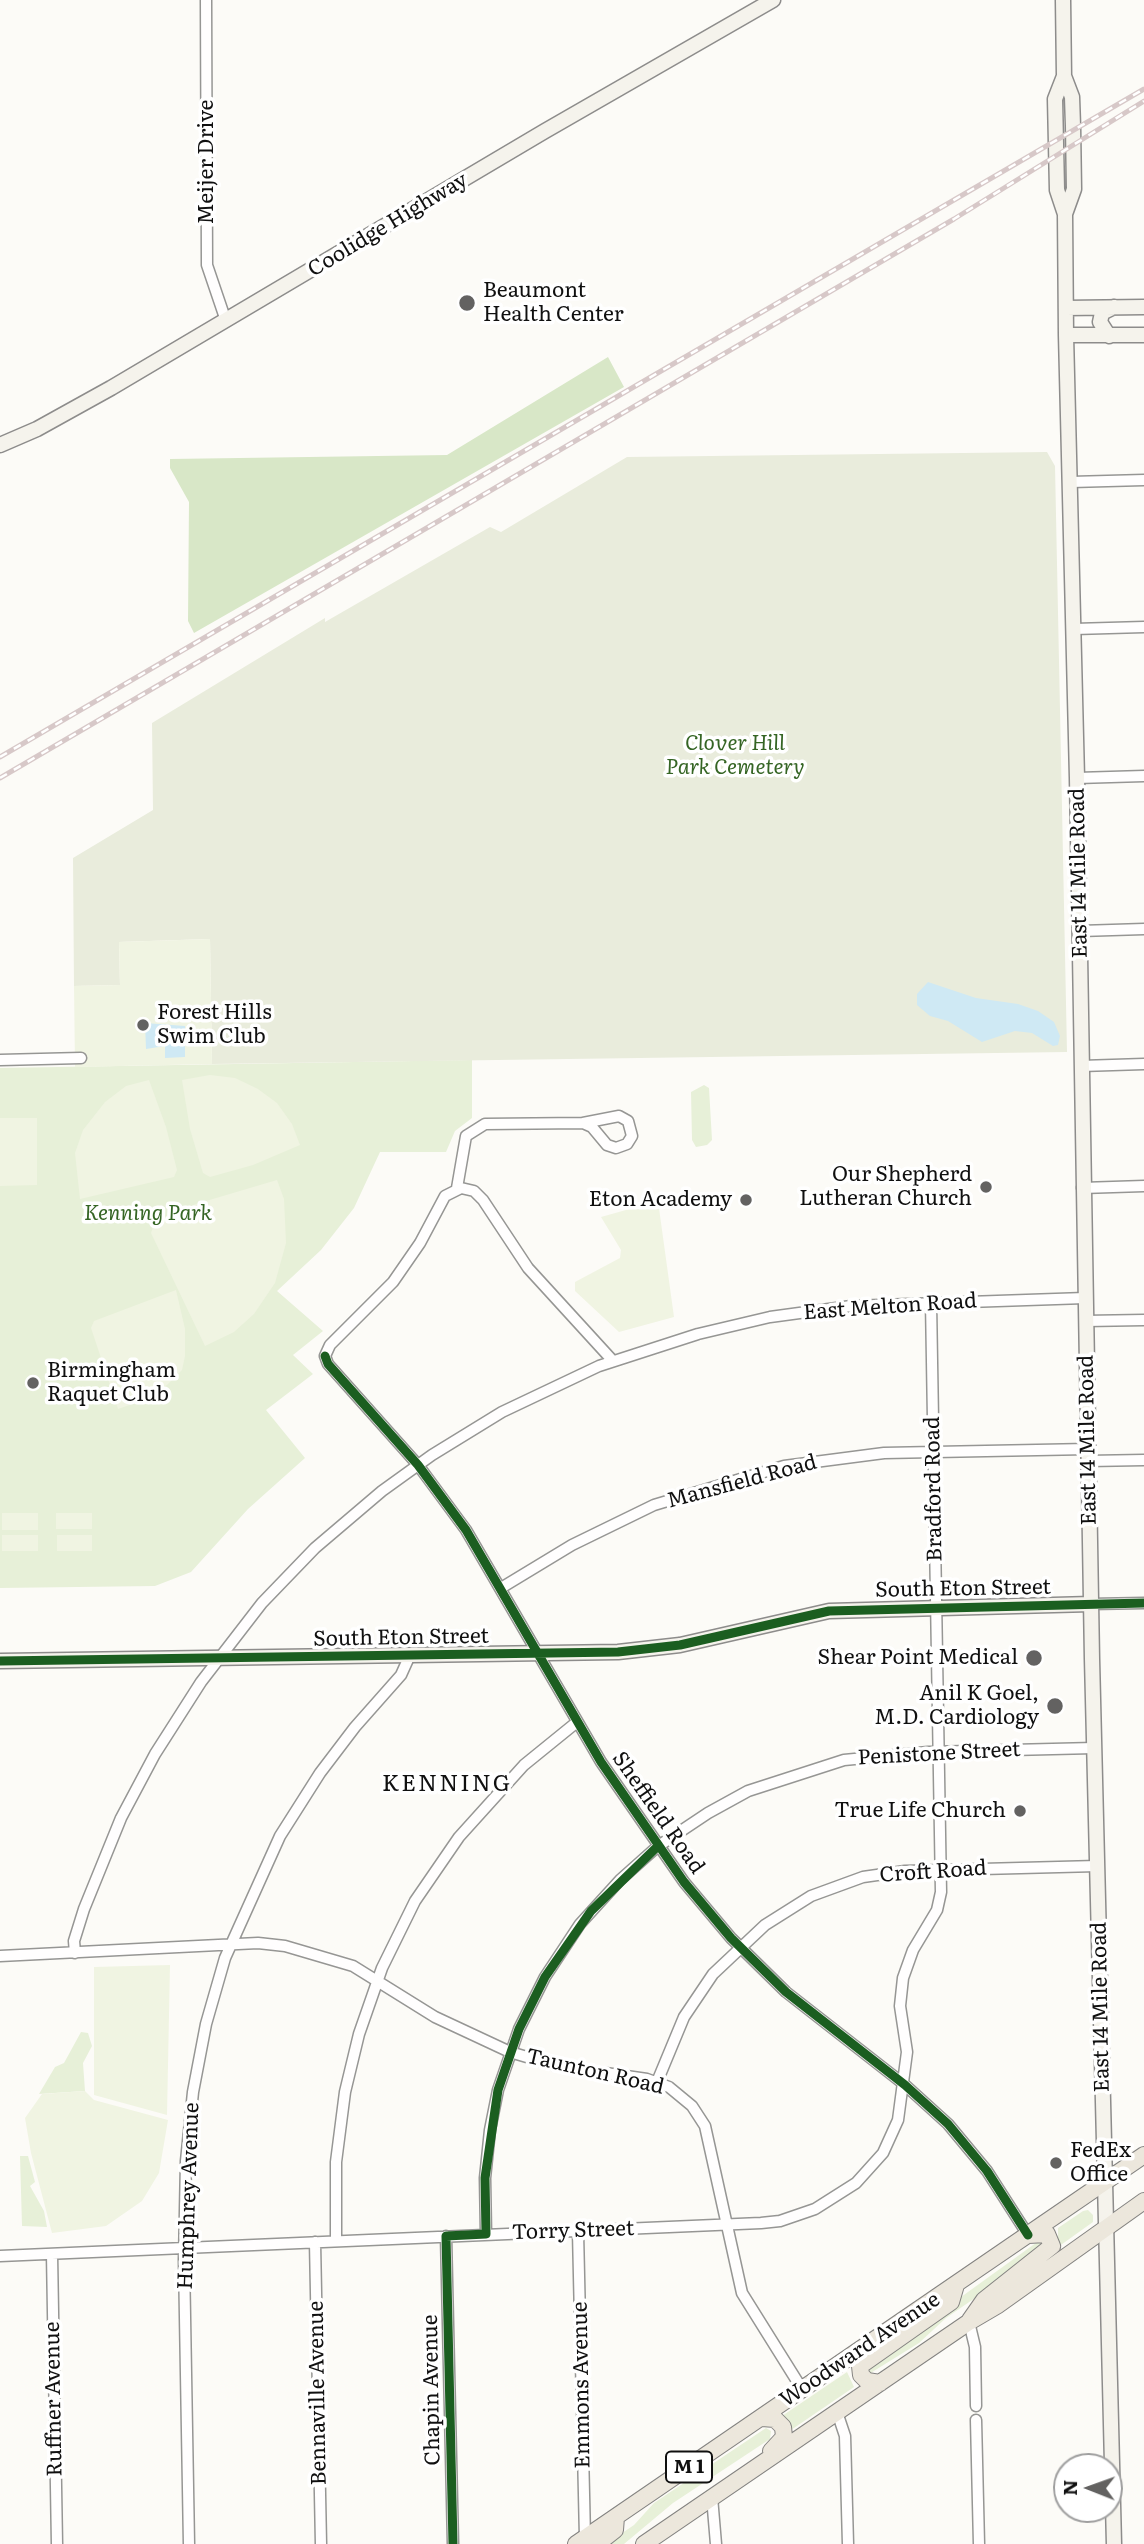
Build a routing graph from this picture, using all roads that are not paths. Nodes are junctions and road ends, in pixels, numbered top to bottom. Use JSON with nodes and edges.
{"nodes":[{"id":1,"x":206,"y":0,"type":"edge"},
{"id":2,"x":773,"y":0,"type":"edge"},
{"id":3,"x":1063,"y":0,"type":"edge"},
{"id":4,"x":1114,"y":307,"type":"junction"},
{"id":5,"x":1144,"y":307,"type":"edge"},
{"id":6,"x":1066,"y":308,"type":"junction"},
{"id":7,"x":226,"y":321,"type":"junction"},
{"id":8,"x":1066,"y":335,"type":"junction"},
{"id":9,"x":1144,"y":335,"type":"edge"},
{"id":10,"x":1109,"y":336,"type":"junction"},
{"id":11,"x":0,"y":445,"type":"edge"},
{"id":12,"x":1144,"y":480,"type":"edge"},
{"id":13,"x":1071,"y":482,"type":"junction"},
{"id":14,"x":1144,"y":627,"type":"edge"},
{"id":15,"x":1074,"y":629,"type":"junction"},
{"id":16,"x":1144,"y":776,"type":"edge"},
{"id":17,"x":1077,"y":778,"type":"junction"},
{"id":18,"x":1144,"y":929,"type":"edge"},
{"id":19,"x":1080,"y":930,"type":"junction"},
{"id":20,"x":81,"y":1058,"type":"dead end"},
{"id":21,"x":0,"y":1060,"type":"edge"},
{"id":22,"x":1144,"y":1063,"type":"edge"},
{"id":23,"x":1081,"y":1066,"type":"junction"},
{"id":24,"x":583,"y":1123,"type":"dead end"},
{"id":25,"x":1144,"y":1186,"type":"edge"},
{"id":26,"x":1082,"y":1188,"type":"junction"},
{"id":27,"x":454,"y":1190,"type":"junction"},
{"id":28,"x":1085,"y":1298,"type":"junction"},
{"id":29,"x":931,"y":1302,"type":"junction"},
{"id":30,"x":1144,"y":1320,"type":"edge"},
{"id":31,"x":1085,"y":1321,"type":"junction"},
{"id":32,"x":613,"y":1362,"type":"junction"},
{"id":33,"x":933,"y":1451,"type":"junction"},
{"id":34,"x":1088,"y":1455,"type":"junction"},
{"id":35,"x":1144,"y":1460,"type":"edge"},
{"id":36,"x":418,"y":1465,"type":"junction"},
{"id":37,"x":501,"y":1588,"type":"junction"},
{"id":38,"x":1144,"y":1603,"type":"edge"},
{"id":39,"x":1091,"y":1604,"type":"junction"},
{"id":40,"x":936,"y":1607,"type":"junction"},
{"id":41,"x":539,"y":1653,"type":"junction"},
{"id":42,"x":410,"y":1655,"type":"junction"},
{"id":43,"x":219,"y":1657,"type":"junction"},
{"id":44,"x":0,"y":1661,"type":"edge"},
{"id":45,"x":577,"y":1722,"type":"junction"},
{"id":46,"x":1094,"y":1748,"type":"junction"},
{"id":47,"x":939,"y":1751,"type":"junction"},
{"id":48,"x":657,"y":1847,"type":"junction"},
{"id":49,"x":1097,"y":1866,"type":"junction"},
{"id":50,"x":942,"y":1869,"type":"junction"},
{"id":51,"x":230,"y":1945,"type":"junction"},
{"id":52,"x":739,"y":1946,"type":"junction"},
{"id":53,"x":75,"y":1953,"type":"junction"},
{"id":54,"x":0,"y":1956,"type":"edge"},
{"id":55,"x":377,"y":1980,"type":"junction"},
{"id":56,"x":510,"y":2052,"type":"junction"},
{"id":57,"x":657,"y":2082,"type":"junction"},
{"id":58,"x":905,"y":2085,"type":"junction"},
{"id":59,"x":1144,"y":2155,"type":"edge"},
{"id":60,"x":1105,"y":2182,"type":"junction"},
{"id":61,"x":1144,"y":2201,"type":"edge"},
{"id":62,"x":725,"y":2224,"type":"junction"},
{"id":63,"x":1106,"y":2228,"type":"junction"},
{"id":64,"x":578,"y":2232,"type":"junction"},
{"id":65,"x":485,"y":2234,"type":"junction"},
{"id":66,"x":1028,"y":2235,"type":"junction"},
{"id":67,"x":446,"y":2236,"type":"junction"},
{"id":68,"x":336,"y":2241,"type":"junction"},
{"id":69,"x":315,"y":2242,"type":"junction"},
{"id":70,"x":185,"y":2247,"type":"junction"},
{"id":71,"x":52,"y":2254,"type":"junction"},
{"id":72,"x":0,"y":2256,"type":"edge"},
{"id":73,"x":956,"y":2285,"type":"junction"},
{"id":74,"x":969,"y":2322,"type":"junction"},
{"id":75,"x":880,"y":2383,"type":"junction"},
{"id":76,"x":802,"y":2389,"type":"junction"},
{"id":77,"x":976,"y":2406,"type":"dead end"},
{"id":78,"x":838,"y":2412,"type":"junction"},
{"id":79,"x":762,"y":2418,"type":"junction"},
{"id":80,"x":976,"y":2420,"type":"dead end"},
{"id":81,"x":712,"y":2497,"type":"junction"},
{"id":82,"x":586,"y":2542,"type":"edge"},
{"id":83,"x":57,"y":2544,"type":"edge"},
{"id":84,"x":189,"y":2544,"type":"edge"},
{"id":85,"x":321,"y":2544,"type":"edge"},
{"id":86,"x":453,"y":2544,"type":"edge"},
{"id":87,"x":644,"y":2544,"type":"edge"},
{"id":88,"x":716,"y":2544,"type":"edge"},
{"id":89,"x":848,"y":2544,"type":"edge"},
{"id":90,"x":979,"y":2544,"type":"edge"},
{"id":91,"x":1114,"y":2544,"type":"edge"}],
"edges":[{"from":1,"to":7,"type":"street","name":"Meijer Drive"},
{"from":2,"to":7,"type":"main road","name":"Coolidge Highway"},
{"from":3,"to":6,"type":"main road","name":"East 14 Mile Road"},
{"from":4,"to":5,"type":"main road"},
{"from":4,"to":6,"type":"main road"},
{"from":4,"to":10,"type":"main road"},
{"from":6,"to":8,"type":"main road","name":"East 14 Mile Road"},
{"from":7,"to":11,"type":"main road","name":"Coolidge Highway"},
{"from":8,"to":10,"type":"main road"},
{"from":8,"to":13,"type":"main road","name":"East 14 Mile Road"},
{"from":9,"to":10,"type":"main road"},
{"from":12,"to":13,"type":"street"},
{"from":13,"to":15,"type":"main road","name":"East 14 Mile Road"},
{"from":14,"to":15,"type":"street"},
{"from":15,"to":17,"type":"main road","name":"East 14 Mile Road"},
{"from":16,"to":17,"type":"street"},
{"from":17,"to":19,"type":"main road","name":"East 14 Mile Road"},
{"from":18,"to":19,"type":"street"},
{"from":19,"to":23,"type":"main road","name":"East 14 Mile Road"},
{"from":20,"to":21,"type":"street"},
{"from":22,"to":23,"type":"street"},
{"from":23,"to":26,"type":"main road","name":"East 14 Mile Road"},
{"from":24,"to":27,"type":"street"},
{"from":25,"to":26,"type":"street"},
{"from":26,"to":28,"type":"main road","name":"East 14 Mile Road"},
{"from":27,"to":32,"type":"street"},
{"from":27,"to":36,"type":"street","name":"Sheffield Road"},
{"from":28,"to":29,"type":"street","name":"East Melton Road"},
{"from":28,"to":31,"type":"main road","name":"East 14 Mile Road"},
{"from":29,"to":32,"type":"street","name":"East Melton Road"},
{"from":29,"to":33,"type":"street","name":"Bradford Road"},
{"from":30,"to":31,"type":"street"},
{"from":31,"to":34,"type":"main road","name":"East 14 Mile Road"},
{"from":32,"to":36,"type":"street","name":"East Melton Road"},
{"from":33,"to":34,"type":"street","name":"Mansfield Road"},
{"from":33,"to":37,"type":"street","name":"Mansfield Road"},
{"from":33,"to":40,"type":"street","name":"Bradford Road"},
{"from":34,"to":35,"type":"street","name":"Mansfield Road"},
{"from":34,"to":39,"type":"main road","name":"East 14 Mile Road"},
{"from":36,"to":37,"type":"street","name":"Sheffield Road"},
{"from":36,"to":43,"type":"street","name":"East Melton Road"},
{"from":37,"to":41,"type":"street","name":"Sheffield Road"},
{"from":38,"to":39,"type":"street"},
{"from":39,"to":40,"type":"main road","name":"South Eton Street"},
{"from":39,"to":46,"type":"main road","name":"East 14 Mile Road"},
{"from":40,"to":41,"type":"main road","name":"South Eton Street"},
{"from":40,"to":47,"type":"street","name":"Bradford Road"},
{"from":41,"to":42,"type":"main road","name":"South Eton Street"},
{"from":41,"to":45,"type":"street","name":"Sheffield Road"},
{"from":42,"to":43,"type":"main road","name":"South Eton Street"},
{"from":42,"to":51,"type":"street","name":"Humphrey Avenue"},
{"from":43,"to":44,"type":"main road","name":"South Eton Street"},
{"from":43,"to":53,"type":"street","name":"East Melton Road"},
{"from":45,"to":48,"type":"street","name":"Sheffield Road"},
{"from":45,"to":55,"type":"street"},
{"from":46,"to":47,"type":"street","name":"Penistone Street"},
{"from":46,"to":49,"type":"main road","name":"East 14 Mile Road"},
{"from":47,"to":48,"type":"street","name":"Penistone Street"},
{"from":47,"to":50,"type":"street","name":"Bradford Road"},
{"from":48,"to":52,"type":"street","name":"Sheffield Road"},
{"from":48,"to":56,"type":"street","name":"Penistone Street"},
{"from":49,"to":50,"type":"street","name":"Croft Road"},
{"from":49,"to":60,"type":"main road","name":"East 14 Mile Road"},
{"from":50,"to":52,"type":"street","name":"Croft Road"},
{"from":50,"to":58,"type":"street","name":"Bradford Road"},
{"from":51,"to":53,"type":"street","name":"Taunton Road"},
{"from":51,"to":55,"type":"street","name":"Taunton Road"},
{"from":51,"to":70,"type":"street","name":"Humphrey Avenue"},
{"from":52,"to":57,"type":"street","name":"Croft Road"},
{"from":52,"to":58,"type":"street","name":"Sheffield Road"},
{"from":53,"to":54,"type":"street","name":"Taunton Road"},
{"from":55,"to":56,"type":"street","name":"Taunton Road"},
{"from":55,"to":68,"type":"street"},
{"from":56,"to":57,"type":"street","name":"Taunton Road"},
{"from":56,"to":65,"type":"street","name":"Penistone Street"},
{"from":57,"to":62,"type":"street","name":"Taunton Road"},
{"from":58,"to":62,"type":"street","name":"Torry Street"},
{"from":58,"to":66,"type":"street","name":"Sheffield Road"},
{"from":59,"to":60,"type":"main road","name":"Woodward Avenue","number":"M 1"},
{"from":60,"to":63,"type":"main road","name":"East 14 Mile Road"},
{"from":60,"to":66,"type":"main road","name":"Woodward Avenue","number":"M 1"},
{"from":61,"to":63,"type":"main road","name":"Woodward Avenue","number":"M 1"},
{"from":62,"to":64,"type":"street","name":"Torry Street"},
{"from":62,"to":76,"type":"street","name":"Taunton Road"},
{"from":63,"to":74,"type":"main road","name":"Woodward Avenue","number":"M 1"},
{"from":63,"to":91,"type":"main road","name":"East 14 Mile Road"},
{"from":64,"to":65,"type":"street","name":"Torry Street"},
{"from":64,"to":82,"type":"street","name":"Emmons Avenue"},
{"from":65,"to":67,"type":"street","name":"Torry Street"},
{"from":66,"to":73,"type":"main road","name":"Woodward Avenue","number":"M 1"},
{"from":66,"to":74,"type":"main road"},
{"from":67,"to":68,"type":"street","name":"Torry Street"},
{"from":67,"to":86,"type":"street","name":"Chapin Avenue"},
{"from":68,"to":69,"type":"street","name":"Torry Street"},
{"from":69,"to":70,"type":"street","name":"Torry Street"},
{"from":69,"to":85,"type":"street","name":"Bennaville Avenue"},
{"from":70,"to":71,"type":"street","name":"Torry Street"},
{"from":70,"to":84,"type":"street","name":"Humphrey Avenue"},
{"from":71,"to":72,"type":"street","name":"Torry Street"},
{"from":71,"to":83,"type":"street","name":"Ruffner Avenue"},
{"from":73,"to":75,"type":"main road"},
{"from":73,"to":76,"type":"main road","name":"Woodward Avenue","number":"M 1"},
{"from":74,"to":75,"type":"main road","name":"Woodward Avenue","number":"M 1"},
{"from":74,"to":77,"type":"street"},
{"from":75,"to":78,"type":"main road","name":"Woodward Avenue","number":"M 1"},
{"from":76,"to":79,"type":"main road","name":"Woodward Avenue","number":"M 1"},
{"from":78,"to":81,"type":"main road","name":"Woodward Avenue","number":"M 1"},
{"from":78,"to":89,"type":"street"},
{"from":79,"to":81,"type":"main road"},
{"from":79,"to":82,"type":"main road","name":"Woodward Avenue","number":"M 1"},
{"from":80,"to":90,"type":"street"},
{"from":81,"to":87,"type":"main road","name":"Woodward Avenue","number":"M 1"},
{"from":81,"to":88,"type":"street"}]}
